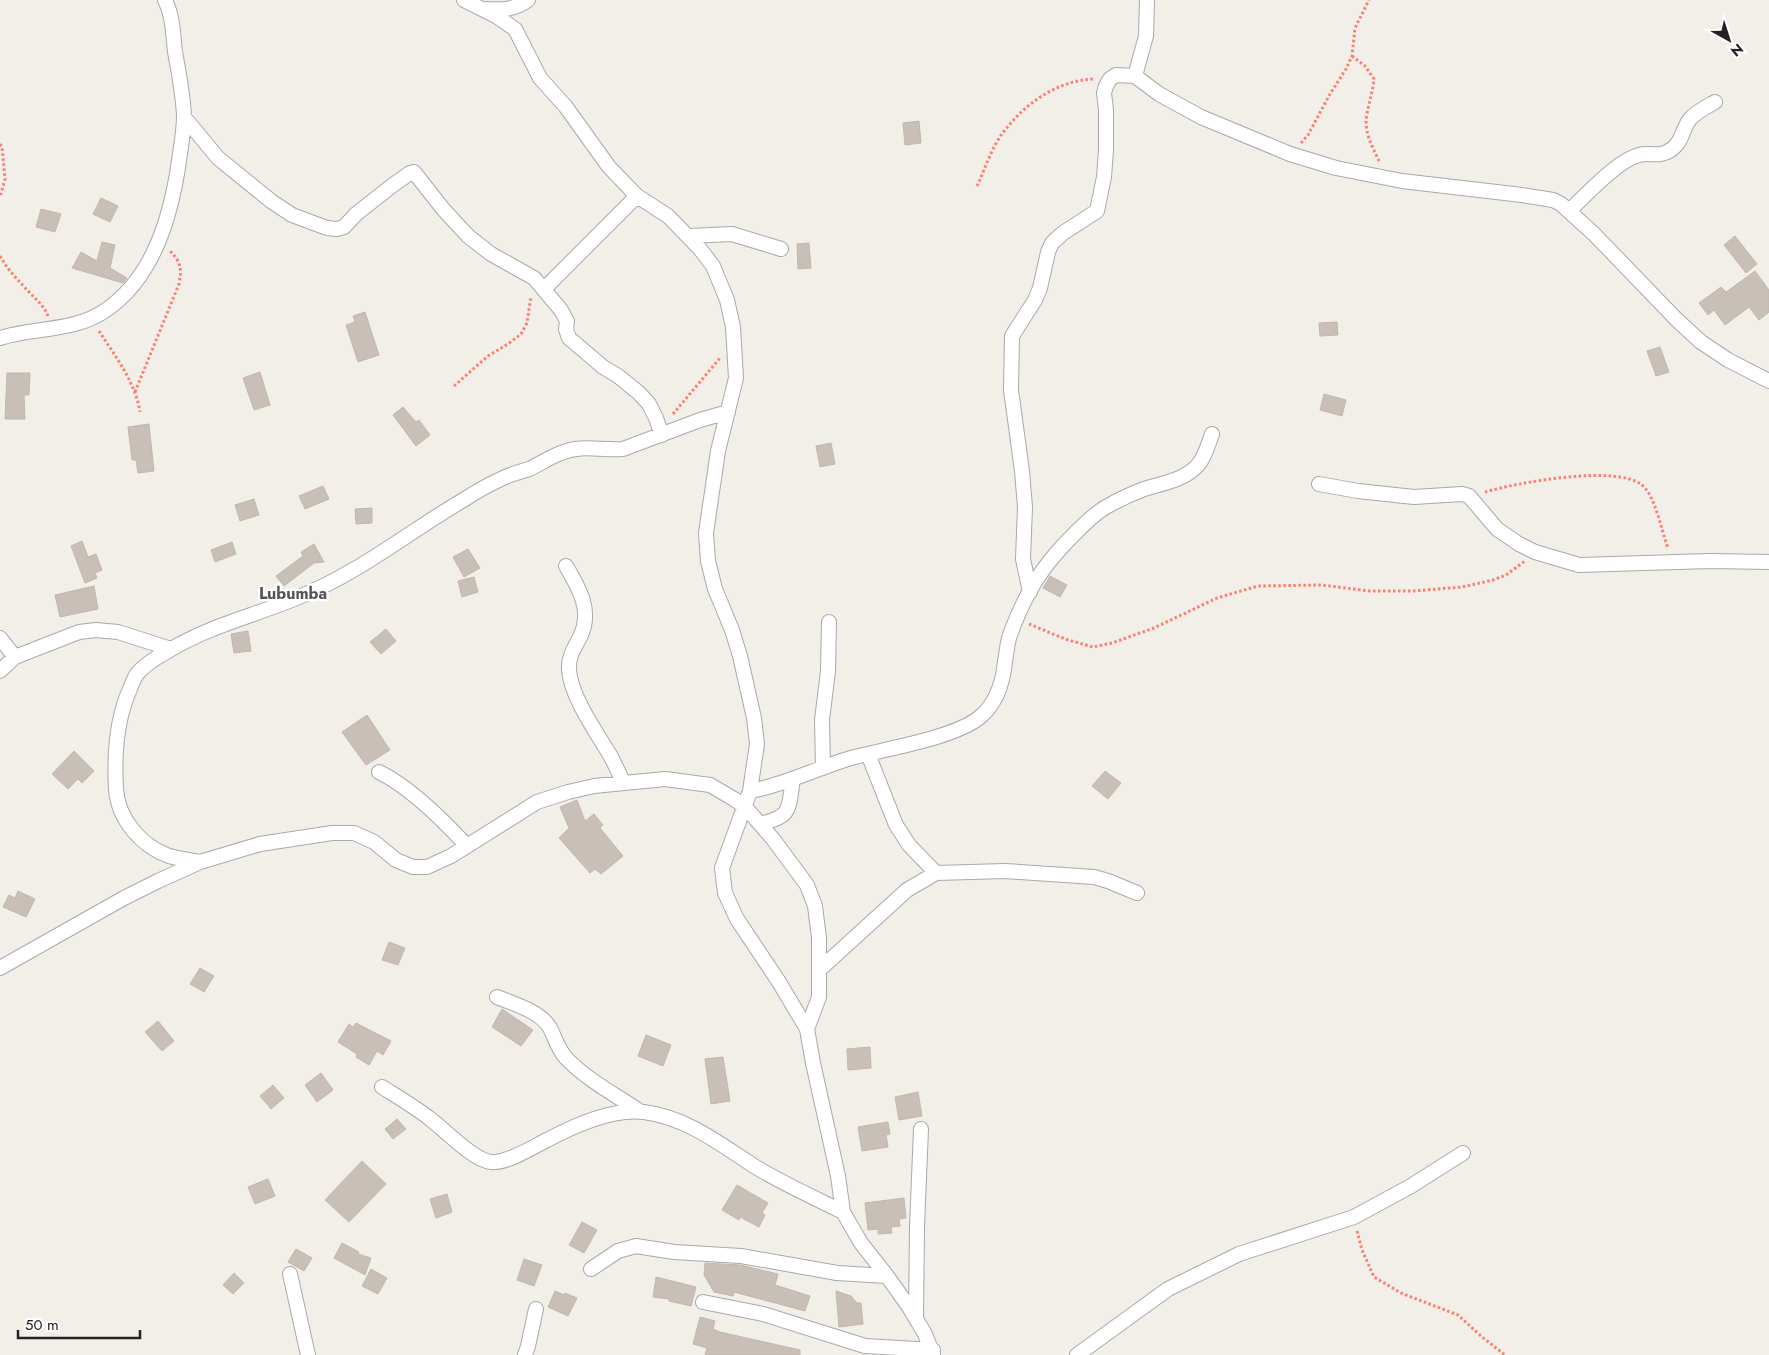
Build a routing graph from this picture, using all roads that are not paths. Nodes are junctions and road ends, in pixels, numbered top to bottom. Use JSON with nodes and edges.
{"nodes":[{"id":1,"x":165,"y":0,"type":"edge"},
{"id":2,"x":464,"y":0,"type":"edge"},
{"id":3,"x":528,"y":0,"type":"edge"},
{"id":4,"x":1147,"y":0,"type":"edge"},
{"id":5,"x":482,"y":9,"type":"junction"},
{"id":6,"x":1135,"y":76,"type":"junction"},
{"id":7,"x":1715,"y":102,"type":"dead end"},
{"id":8,"x":184,"y":117,"type":"junction"},
{"id":9,"x":637,"y":196,"type":"junction"},
{"id":10,"x":1570,"y":210,"type":"junction"},
{"id":11,"x":689,"y":236,"type":"junction"},
{"id":12,"x":781,"y":249,"type":"dead end"},
{"id":13,"x":544,"y":289,"type":"junction"},
{"id":14,"x":0,"y":338,"type":"edge"},
{"id":15,"x":1769,"y":381,"type":"edge"},
{"id":16,"x":728,"y":412,"type":"junction"},
{"id":17,"x":660,"y":431,"type":"junction"},
{"id":18,"x":1212,"y":434,"type":"dead end"},
{"id":19,"x":1319,"y":484,"type":"dead end"},
{"id":20,"x":1769,"y":562,"type":"edge"},
{"id":21,"x":566,"y":566,"type":"dead end"},
{"id":22,"x":1030,"y":592,"type":"junction"},
{"id":23,"x":829,"y":622,"type":"dead end"},
{"id":24,"x":0,"y":638,"type":"edge"},
{"id":25,"x":171,"y":648,"type":"junction"},
{"id":26,"x":15,"y":657,"type":"junction"},
{"id":27,"x":0,"y":671,"type":"edge"},
{"id":28,"x":868,"y":754,"type":"junction"},
{"id":29,"x":823,"y":768,"type":"junction"},
{"id":30,"x":378,"y":772,"type":"dead end"},
{"id":31,"x":793,"y":779,"type":"junction"},
{"id":32,"x":623,"y":782,"type":"junction"},
{"id":33,"x":750,"y":791,"type":"junction"},
{"id":34,"x":745,"y":807,"type":"junction"},
{"id":35,"x":760,"y":824,"type":"junction"},
{"id":36,"x":468,"y":846,"type":"junction"},
{"id":37,"x":200,"y":862,"type":"junction"},
{"id":38,"x":936,"y":873,"type":"junction"},
{"id":39,"x":1137,"y":893,"type":"dead end"},
{"id":40,"x":0,"y":968,"type":"edge"},
{"id":41,"x":819,"y":970,"type":"junction"},
{"id":42,"x":497,"y":997,"type":"dead end"},
{"id":43,"x":807,"y":1029,"type":"junction"},
{"id":44,"x":382,"y":1087,"type":"dead end"},
{"id":45,"x":641,"y":1112,"type":"junction"},
{"id":46,"x":921,"y":1129,"type":"dead end"},
{"id":47,"x":1463,"y":1153,"type":"dead end"},
{"id":48,"x":843,"y":1212,"type":"junction"},
{"id":49,"x":591,"y":1269,"type":"dead end"},
{"id":50,"x":290,"y":1274,"type":"dead end"},
{"id":51,"x":887,"y":1276,"type":"junction"},
{"id":52,"x":703,"y":1302,"type":"dead end"},
{"id":53,"x":536,"y":1309,"type":"dead end"},
{"id":54,"x":916,"y":1318,"type":"junction"},
{"id":55,"x":933,"y":1352,"type":"edge"},
{"id":56,"x":308,"y":1355,"type":"edge"},
{"id":57,"x":525,"y":1355,"type":"edge"},
{"id":58,"x":1077,"y":1355,"type":"edge"}],
"edges":[{"from":1,"to":8,"type":"street"},
{"from":2,"to":5,"type":"street"},
{"from":3,"to":5,"type":"street"},
{"from":4,"to":6,"type":"street"},
{"from":5,"to":9,"type":"street"},
{"from":6,"to":10,"type":"street"},
{"from":6,"to":22,"type":"street"},
{"from":7,"to":10,"type":"street"},
{"from":8,"to":13,"type":"street"},
{"from":8,"to":14,"type":"street"},
{"from":9,"to":11,"type":"street"},
{"from":9,"to":13,"type":"street"},
{"from":10,"to":15,"type":"street"},
{"from":11,"to":12,"type":"street"},
{"from":11,"to":16,"type":"street"},
{"from":13,"to":17,"type":"street"},
{"from":16,"to":17,"type":"street"},
{"from":16,"to":33,"type":"street"},
{"from":17,"to":25,"type":"street"},
{"from":18,"to":22,"type":"street"},
{"from":19,"to":20,"type":"street"},
{"from":21,"to":32,"type":"street"},
{"from":22,"to":28,"type":"street"},
{"from":23,"to":29,"type":"street"},
{"from":24,"to":26,"type":"street"},
{"from":25,"to":26,"type":"street"},
{"from":25,"to":37,"type":"street"},
{"from":26,"to":27,"type":"street"},
{"from":28,"to":29,"type":"street"},
{"from":28,"to":38,"type":"street"},
{"from":29,"to":31,"type":"street"},
{"from":30,"to":36,"type":"street"},
{"from":31,"to":33,"type":"street"},
{"from":31,"to":35,"type":"street"},
{"from":32,"to":34,"type":"street"},
{"from":32,"to":36,"type":"street"},
{"from":33,"to":34,"type":"street"},
{"from":34,"to":35,"type":"street"},
{"from":34,"to":43,"type":"street"},
{"from":35,"to":41,"type":"street"},
{"from":36,"to":37,"type":"street"},
{"from":37,"to":40,"type":"street"},
{"from":38,"to":39,"type":"street"},
{"from":38,"to":41,"type":"street"},
{"from":41,"to":43,"type":"street"},
{"from":42,"to":45,"type":"street"},
{"from":43,"to":48,"type":"street"},
{"from":44,"to":45,"type":"street"},
{"from":45,"to":48,"type":"street"},
{"from":46,"to":54,"type":"street"},
{"from":47,"to":58,"type":"street"},
{"from":48,"to":51,"type":"street"},
{"from":49,"to":51,"type":"street"},
{"from":50,"to":56,"type":"street"},
{"from":51,"to":54,"type":"street"},
{"from":52,"to":55,"type":"street"},
{"from":53,"to":57,"type":"street"},
{"from":54,"to":55,"type":"street"}]}
